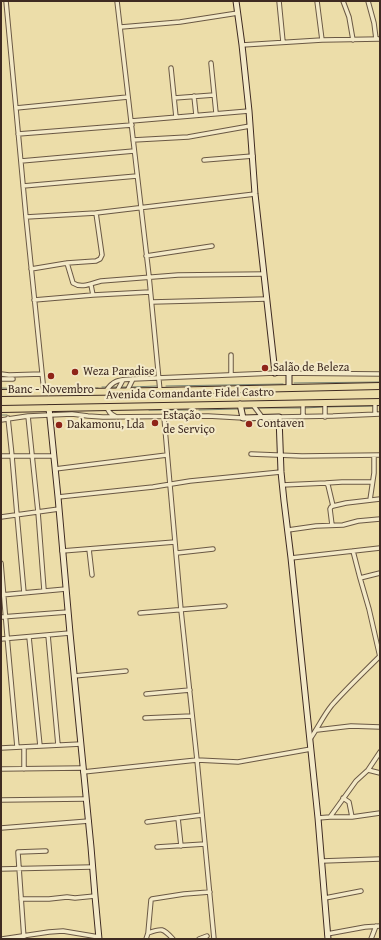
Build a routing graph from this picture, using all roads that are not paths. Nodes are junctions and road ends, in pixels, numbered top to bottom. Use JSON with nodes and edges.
{"nodes":[{"id":1,"x":6,"y":1,"type":"edge"},
{"id":2,"x":118,"y":1,"type":"edge"},
{"id":3,"x":236,"y":1,"type":"edge"},
{"id":4,"x":279,"y":1,"type":"edge"},
{"id":5,"x":317,"y":1,"type":"edge"},
{"id":6,"x":343,"y":1,"type":"edge"},
{"id":7,"x":368,"y":1,"type":"edge"},
{"id":8,"x":238,"y":13,"type":"junction"},
{"id":9,"x":121,"y":27,"type":"junction"},
{"id":10,"x":378,"y":39,"type":"edge"},
{"id":11,"x":322,"y":40,"type":"junction"},
{"id":12,"x":353,"y":40,"type":"junction"},
{"id":13,"x":283,"y":42,"type":"junction"},
{"id":14,"x":242,"y":45,"type":"junction"},
{"id":15,"x":211,"y":63,"type":"dead end"},
{"id":16,"x":171,"y":68,"type":"dead end"},
{"id":17,"x":214,"y":95,"type":"junction"},
{"id":18,"x":194,"y":96,"type":"junction"},
{"id":19,"x":128,"y":97,"type":"junction"},
{"id":20,"x":174,"y":98,"type":"junction"},
{"id":21,"x":16,"y":108,"type":"junction"},
{"id":22,"x":249,"y":111,"type":"junction"},
{"id":23,"x":216,"y":113,"type":"junction"},
{"id":24,"x":196,"y":115,"type":"junction"},
{"id":25,"x":176,"y":117,"type":"junction"},
{"id":26,"x":131,"y":123,"type":"junction"},
{"id":27,"x":250,"y":126,"type":"junction"},
{"id":28,"x":18,"y":134,"type":"junction"},
{"id":29,"x":133,"y":140,"type":"junction"},
{"id":30,"x":134,"y":151,"type":"junction"},
{"id":31,"x":253,"y":156,"type":"junction"},
{"id":32,"x":204,"y":160,"type":"dead end"},
{"id":33,"x":21,"y":161,"type":"junction"},
{"id":34,"x":137,"y":176,"type":"junction"},
{"id":35,"x":23,"y":186,"type":"junction"},
{"id":36,"x":255,"y":194,"type":"junction"},
{"id":37,"x":141,"y":207,"type":"junction"},
{"id":38,"x":96,"y":213,"type":"junction"},
{"id":39,"x":26,"y":217,"type":"junction"},
{"id":40,"x":212,"y":246,"type":"dead end"},
{"id":41,"x":146,"y":256,"type":"junction"},
{"id":42,"x":67,"y":263,"type":"junction"},
{"id":43,"x":31,"y":269,"type":"junction"},
{"id":44,"x":264,"y":274,"type":"junction"},
{"id":45,"x":149,"y":276,"type":"junction"},
{"id":46,"x":91,"y":285,"type":"junction"},
{"id":47,"x":150,"y":292,"type":"junction"},
{"id":48,"x":92,"y":295,"type":"junction"},
{"id":49,"x":267,"y":299,"type":"junction"},
{"id":50,"x":34,"y":300,"type":"junction"},
{"id":51,"x":152,"y":302,"type":"junction"},
{"id":52,"x":231,"y":355,"type":"dead end"},
{"id":53,"x":275,"y":372,"type":"junction"},
{"id":54,"x":289,"y":372,"type":"junction"},
{"id":55,"x":1,"y":374,"type":"edge"},
{"id":56,"x":42,"y":374,"type":"junction"},
{"id":57,"x":232,"y":374,"type":"junction"},
{"id":58,"x":380,"y":374,"type":"edge"},
{"id":59,"x":159,"y":378,"type":"junction"},
{"id":60,"x":1,"y":379,"type":"edge"},
{"id":61,"x":13,"y":379,"type":"dead end"},
{"id":62,"x":133,"y":379,"type":"junction"},
{"id":63,"x":123,"y":380,"type":"junction"},
{"id":64,"x":380,"y":386,"type":"edge"},
{"id":65,"x":289,"y":388,"type":"junction"},
{"id":66,"x":106,"y":391,"type":"junction"},
{"id":67,"x":117,"y":391,"type":"junction"},
{"id":68,"x":127,"y":391,"type":"junction"},
{"id":69,"x":160,"y":391,"type":"junction"},
{"id":70,"x":44,"y":392,"type":"junction"},
{"id":71,"x":1,"y":393,"type":"edge"},
{"id":72,"x":325,"y":402,"type":"junction"},
{"id":73,"x":377,"y":402,"type":"edge"},
{"id":74,"x":303,"y":403,"type":"junction"},
{"id":75,"x":240,"y":404,"type":"junction"},
{"id":76,"x":252,"y":404,"type":"junction"},
{"id":77,"x":195,"y":405,"type":"junction"},
{"id":78,"x":124,"y":406,"type":"junction"},
{"id":79,"x":139,"y":406,"type":"junction"},
{"id":80,"x":107,"y":407,"type":"junction"},
{"id":81,"x":49,"y":408,"type":"junction"},
{"id":82,"x":1,"y":409,"type":"edge"},
{"id":83,"x":375,"y":414,"type":"junction"},
{"id":84,"x":380,"y":414,"type":"edge"},
{"id":85,"x":49,"y":415,"type":"junction"},
{"id":86,"x":28,"y":416,"type":"junction"},
{"id":87,"x":140,"y":416,"type":"junction"},
{"id":88,"x":196,"y":416,"type":"junction"},
{"id":89,"x":325,"y":416,"type":"junction"},
{"id":90,"x":118,"y":417,"type":"junction"},
{"id":91,"x":124,"y":417,"type":"junction"},
{"id":92,"x":164,"y":417,"type":"junction"},
{"id":93,"x":262,"y":417,"type":"junction"},
{"id":94,"x":279,"y":417,"type":"junction"},
{"id":95,"x":303,"y":417,"type":"junction"},
{"id":96,"x":8,"y":418,"type":"junction"},
{"id":97,"x":243,"y":418,"type":"junction"},
{"id":98,"x":1,"y":420,"type":"edge"},
{"id":99,"x":251,"y":454,"type":"dead end"},
{"id":100,"x":167,"y":455,"type":"junction"},
{"id":101,"x":281,"y":455,"type":"junction"},
{"id":102,"x":380,"y":455,"type":"edge"},
{"id":103,"x":1,"y":456,"type":"edge"},
{"id":104,"x":12,"y":456,"type":"junction"},
{"id":105,"x":54,"y":456,"type":"junction"},
{"id":106,"x":374,"y":456,"type":"junction"},
{"id":107,"x":32,"y":457,"type":"junction"},
{"id":108,"x":55,"y":469,"type":"junction"},
{"id":109,"x":281,"y":472,"type":"junction"},
{"id":110,"x":372,"y":482,"type":"junction"},
{"id":111,"x":326,"y":483,"type":"junction"},
{"id":112,"x":170,"y":484,"type":"junction"},
{"id":113,"x":282,"y":485,"type":"junction"},
{"id":114,"x":58,"y":497,"type":"junction"},
{"id":115,"x":380,"y":499,"type":"edge"},
{"id":116,"x":370,"y":500,"type":"junction"},
{"id":117,"x":333,"y":506,"type":"junction"},
{"id":118,"x":59,"y":509,"type":"junction"},
{"id":119,"x":38,"y":512,"type":"junction"},
{"id":120,"x":17,"y":515,"type":"junction"},
{"id":121,"x":1,"y":517,"type":"edge"},
{"id":122,"x":380,"y":518,"type":"edge"},
{"id":123,"x":332,"y":525,"type":"junction"},
{"id":124,"x":288,"y":530,"type":"junction"},
{"id":125,"x":175,"y":542,"type":"junction"},
{"id":126,"x":380,"y":548,"type":"edge"},
{"id":127,"x":89,"y":549,"type":"junction"},
{"id":128,"x":213,"y":549,"type":"dead end"},
{"id":129,"x":62,"y":551,"type":"junction"},
{"id":130,"x":353,"y":551,"type":"junction"},
{"id":131,"x":177,"y":553,"type":"junction"},
{"id":132,"x":291,"y":558,"type":"junction"},
{"id":133,"x":1,"y":563,"type":"edge"},
{"id":134,"x":380,"y":573,"type":"edge"},
{"id":135,"x":92,"y":575,"type":"dead end"},
{"id":136,"x":360,"y":578,"type":"junction"},
{"id":137,"x":66,"y":588,"type":"junction"},
{"id":138,"x":44,"y":590,"type":"junction"},
{"id":139,"x":24,"y":593,"type":"junction"},
{"id":140,"x":3,"y":595,"type":"edge"},
{"id":141,"x":225,"y":606,"type":"dead end"},
{"id":142,"x":181,"y":610,"type":"junction"},
{"id":143,"x":68,"y":612,"type":"junction"},
{"id":144,"x":140,"y":613,"type":"dead end"},
{"id":145,"x":3,"y":617,"type":"edge"},
{"id":146,"x":70,"y":633,"type":"junction"},
{"id":147,"x":48,"y":635,"type":"junction"},
{"id":148,"x":29,"y":637,"type":"junction"},
{"id":149,"x":1,"y":639,"type":"edge"},
{"id":150,"x":7,"y":639,"type":"junction"},
{"id":151,"x":380,"y":656,"type":"edge"},
{"id":152,"x":126,"y":671,"type":"dead end"},
{"id":153,"x":74,"y":676,"type":"junction"},
{"id":154,"x":190,"y":690,"type":"junction"},
{"id":155,"x":146,"y":694,"type":"dead end"},
{"id":156,"x":192,"y":716,"type":"junction"},
{"id":157,"x":145,"y":718,"type":"dead end"},
{"id":158,"x":380,"y":727,"type":"edge"},
{"id":159,"x":316,"y":730,"type":"junction"},
{"id":160,"x":310,"y":739,"type":"junction"},
{"id":161,"x":80,"y":744,"type":"junction"},
{"id":162,"x":58,"y":745,"type":"junction"},
{"id":163,"x":24,"y":746,"type":"junction"},
{"id":164,"x":40,"y":746,"type":"junction"},
{"id":165,"x":17,"y":747,"type":"junction"},
{"id":166,"x":1,"y":748,"type":"edge"},
{"id":167,"x":311,"y":749,"type":"junction"},
{"id":168,"x":380,"y":752,"type":"edge"},
{"id":169,"x":197,"y":760,"type":"junction"},
{"id":170,"x":1,"y":769,"type":"edge"},
{"id":171,"x":24,"y":769,"type":"junction"},
{"id":172,"x":83,"y":770,"type":"junction"},
{"id":173,"x":368,"y":770,"type":"junction"},
{"id":174,"x":380,"y":773,"type":"edge"},
{"id":175,"x":343,"y":798,"type":"junction"},
{"id":176,"x":86,"y":799,"type":"junction"},
{"id":177,"x":1,"y":800,"type":"edge"},
{"id":178,"x":380,"y":813,"type":"edge"},
{"id":179,"x":202,"y":815,"type":"junction"},
{"id":180,"x":330,"y":817,"type":"junction"},
{"id":181,"x":352,"y":817,"type":"junction"},
{"id":182,"x":178,"y":818,"type":"junction"},
{"id":183,"x":318,"y":818,"type":"junction"},
{"id":184,"x":89,"y":821,"type":"junction"},
{"id":185,"x":147,"y":822,"type":"dead end"},
{"id":186,"x":1,"y":828,"type":"edge"},
{"id":187,"x":205,"y":844,"type":"junction"},
{"id":188,"x":181,"y":846,"type":"junction"},
{"id":189,"x":157,"y":847,"type":"dead end"},
{"id":190,"x":46,"y":851,"type":"dead end"},
{"id":191,"x":380,"y":859,"type":"edge"},
{"id":192,"x":322,"y":862,"type":"junction"},
{"id":193,"x":92,"y":867,"type":"junction"},
{"id":194,"x":18,"y":868,"type":"junction"},
{"id":195,"x":1,"y":869,"type":"edge"},
{"id":196,"x":361,"y":890,"type":"dead end"},
{"id":197,"x":210,"y":892,"type":"junction"},
{"id":198,"x":95,"y":896,"type":"junction"},
{"id":199,"x":325,"y":898,"type":"junction"},
{"id":200,"x":21,"y":899,"type":"junction"},
{"id":201,"x":378,"y":926,"type":"edge"},
{"id":202,"x":148,"y":933,"type":"junction"},
{"id":203,"x":207,"y":936,"type":"dead end"},
{"id":204,"x":328,"y":936,"type":"edge"},
{"id":205,"x":24,"y":937,"type":"edge"},
{"id":206,"x":99,"y":938,"type":"edge"},
{"id":207,"x":2,"y":939,"type":"edge"},
{"id":208,"x":146,"y":939,"type":"edge"},
{"id":209,"x":173,"y":939,"type":"edge"},
{"id":210,"x":199,"y":939,"type":"edge"},
{"id":211,"x":214,"y":939,"type":"edge"},
{"id":212,"x":370,"y":939,"type":"edge"}],
"edges":[{"from":1,"to":21,"type":"street"},
{"from":2,"to":9,"type":"street"},
{"from":3,"to":8,"type":"street"},
{"from":4,"to":13,"type":"street"},
{"from":5,"to":11,"type":"street"},
{"from":6,"to":12,"type":"street"},
{"from":7,"to":10,"type":"street"},
{"from":8,"to":9,"type":"street"},
{"from":8,"to":14,"type":"street"},
{"from":9,"to":19,"type":"street"},
{"from":10,"to":12,"type":"street"},
{"from":11,"to":12,"type":"street"},
{"from":11,"to":13,"type":"street"},
{"from":13,"to":14,"type":"street"},
{"from":14,"to":22,"type":"street"},
{"from":15,"to":17,"type":"street"},
{"from":16,"to":20,"type":"street"},
{"from":17,"to":18,"type":"street"},
{"from":17,"to":23,"type":"street"},
{"from":18,"to":20,"type":"street"},
{"from":18,"to":24,"type":"street"},
{"from":19,"to":21,"type":"street"},
{"from":19,"to":26,"type":"street"},
{"from":20,"to":25,"type":"street"},
{"from":21,"to":28,"type":"street"},
{"from":22,"to":23,"type":"street"},
{"from":22,"to":27,"type":"street"},
{"from":23,"to":24,"type":"street"},
{"from":24,"to":25,"type":"street"},
{"from":25,"to":26,"type":"street"},
{"from":26,"to":28,"type":"street"},
{"from":26,"to":29,"type":"street"},
{"from":27,"to":29,"type":"street"},
{"from":27,"to":31,"type":"street"},
{"from":28,"to":33,"type":"street"},
{"from":29,"to":30,"type":"street"},
{"from":30,"to":33,"type":"street"},
{"from":30,"to":34,"type":"street"},
{"from":31,"to":32,"type":"street"},
{"from":31,"to":36,"type":"street"},
{"from":33,"to":35,"type":"street"},
{"from":34,"to":35,"type":"street"},
{"from":34,"to":37,"type":"street"},
{"from":35,"to":39,"type":"street"},
{"from":36,"to":37,"type":"street"},
{"from":36,"to":44,"type":"street"},
{"from":37,"to":38,"type":"street"},
{"from":37,"to":41,"type":"street"},
{"from":38,"to":39,"type":"street"},
{"from":38,"to":42,"type":"street"},
{"from":39,"to":43,"type":"street"},
{"from":40,"to":41,"type":"street"},
{"from":41,"to":45,"type":"street"},
{"from":42,"to":43,"type":"street"},
{"from":42,"to":46,"type":"street"},
{"from":43,"to":50,"type":"street"},
{"from":44,"to":45,"type":"street"},
{"from":44,"to":49,"type":"street"},
{"from":45,"to":46,"type":"street"},
{"from":45,"to":47,"type":"street"},
{"from":46,"to":48,"type":"street"},
{"from":47,"to":48,"type":"street"},
{"from":47,"to":51,"type":"street"},
{"from":48,"to":50,"type":"street"},
{"from":49,"to":51,"type":"street"},
{"from":49,"to":53,"type":"street"},
{"from":50,"to":56,"type":"street"},
{"from":51,"to":59,"type":"street"},
{"from":52,"to":57,"type":"street"},
{"from":53,"to":54,"type":"street"},
{"from":53,"to":57,"type":"street"},
{"from":54,"to":58,"type":"street"},
{"from":54,"to":65,"type":"street"},
{"from":55,"to":56,"type":"street"},
{"from":56,"to":70,"type":"street"},
{"from":57,"to":59,"type":"street"},
{"from":59,"to":62,"type":"street"},
{"from":59,"to":69,"type":"street"},
{"from":60,"to":61,"type":"street"},
{"from":62,"to":63,"type":"street"},
{"from":62,"to":68,"type":"street"},
{"from":63,"to":66,"type":"street"},
{"from":63,"to":67,"type":"street"},
{"from":64,"to":65,"type":"highway","name":"Avenida Comandante Fidel Castro"},
{"from":65,"to":69,"type":"highway","name":"Avenida Comandante Fidel Castro"},
{"from":66,"to":67,"type":"highway","name":"Avenida Comandante Fidel Castro"},
{"from":66,"to":70,"type":"highway","name":"Avenida Comandante Fidel Castro"},
{"from":67,"to":68,"type":"highway","name":"Avenida Comandante Fidel Castro"},
{"from":68,"to":69,"type":"highway","name":"Avenida Comandante Fidel Castro"},
{"from":70,"to":71,"type":"highway","name":"Avenida Comandante Fidel Castro"},
{"from":72,"to":73,"type":"highway","name":"Avenida Comandante Fidel Castro"},
{"from":72,"to":74,"type":"highway","name":"Avenida Comandante Fidel Castro"},
{"from":72,"to":89,"type":"street"},
{"from":73,"to":83,"type":"street"},
{"from":74,"to":76,"type":"highway","name":"Avenida Comandante Fidel Castro"},
{"from":74,"to":95,"type":"street"},
{"from":75,"to":76,"type":"highway","name":"Avenida Comandante Fidel Castro"},
{"from":75,"to":77,"type":"highway","name":"Avenida Comandante Fidel Castro"},
{"from":75,"to":97,"type":"street"},
{"from":76,"to":93,"type":"street"},
{"from":77,"to":79,"type":"highway","name":"Avenida Comandante Fidel Castro"},
{"from":77,"to":88,"type":"street"},
{"from":78,"to":79,"type":"highway","name":"Avenida Comandante Fidel Castro"},
{"from":78,"to":80,"type":"highway","name":"Avenida Comandante Fidel Castro"},
{"from":78,"to":91,"type":"street"},
{"from":79,"to":87,"type":"street"},
{"from":80,"to":81,"type":"highway","name":"Avenida Comandante Fidel Castro"},
{"from":80,"to":90,"type":"street"},
{"from":81,"to":82,"type":"highway","name":"Avenida Comandante Fidel Castro"},
{"from":81,"to":85,"type":"street"},
{"from":83,"to":84,"type":"street"},
{"from":83,"to":89,"type":"street"},
{"from":85,"to":86,"type":"street"},
{"from":85,"to":90,"type":"street"},
{"from":85,"to":105,"type":"street"},
{"from":86,"to":96,"type":"street"},
{"from":86,"to":107,"type":"street"},
{"from":87,"to":91,"type":"street"},
{"from":87,"to":92,"type":"street"},
{"from":88,"to":92,"type":"street"},
{"from":88,"to":97,"type":"street"},
{"from":89,"to":95,"type":"street"},
{"from":90,"to":91,"type":"street"},
{"from":92,"to":100,"type":"street"},
{"from":93,"to":94,"type":"street"},
{"from":93,"to":97,"type":"street"},
{"from":94,"to":95,"type":"street"},
{"from":94,"to":101,"type":"street"},
{"from":96,"to":98,"type":"street"},
{"from":96,"to":104,"type":"street"},
{"from":99,"to":101,"type":"street"},
{"from":100,"to":108,"type":"street"},
{"from":100,"to":112,"type":"street"},
{"from":101,"to":106,"type":"street"},
{"from":101,"to":109,"type":"street"},
{"from":102,"to":106,"type":"street"},
{"from":103,"to":104,"type":"street"},
{"from":104,"to":107,"type":"street"},
{"from":104,"to":120,"type":"street"},
{"from":105,"to":107,"type":"street"},
{"from":105,"to":108,"type":"street"},
{"from":106,"to":110,"type":"street"},
{"from":107,"to":119,"type":"street"},
{"from":108,"to":114,"type":"street"},
{"from":109,"to":112,"type":"street"},
{"from":109,"to":113,"type":"street"},
{"from":110,"to":111,"type":"street"},
{"from":110,"to":116,"type":"street"},
{"from":111,"to":113,"type":"street"},
{"from":111,"to":117,"type":"street"},
{"from":112,"to":114,"type":"street"},
{"from":112,"to":125,"type":"street"},
{"from":113,"to":124,"type":"street"},
{"from":114,"to":118,"type":"street"},
{"from":115,"to":116,"type":"street"},
{"from":116,"to":117,"type":"street"},
{"from":117,"to":123,"type":"street"},
{"from":118,"to":119,"type":"street"},
{"from":118,"to":129,"type":"street"},
{"from":119,"to":120,"type":"street"},
{"from":119,"to":138,"type":"street"},
{"from":120,"to":121,"type":"street"},
{"from":120,"to":139,"type":"street"},
{"from":122,"to":123,"type":"street"},
{"from":123,"to":124,"type":"street"},
{"from":124,"to":132,"type":"street"},
{"from":125,"to":127,"type":"street"},
{"from":125,"to":131,"type":"street"},
{"from":126,"to":130,"type":"street"},
{"from":127,"to":129,"type":"street"},
{"from":127,"to":135,"type":"street"},
{"from":128,"to":131,"type":"street"},
{"from":129,"to":137,"type":"street"},
{"from":130,"to":132,"type":"street"},
{"from":130,"to":136,"type":"street"},
{"from":131,"to":142,"type":"street"},
{"from":132,"to":160,"type":"street"},
{"from":133,"to":140,"type":"street"},
{"from":134,"to":136,"type":"street"},
{"from":136,"to":151,"type":"street"},
{"from":137,"to":138,"type":"street"},
{"from":137,"to":143,"type":"street"},
{"from":138,"to":139,"type":"street"},
{"from":139,"to":140,"type":"street"},
{"from":140,"to":145,"type":"street"},
{"from":141,"to":142,"type":"street"},
{"from":142,"to":144,"type":"street"},
{"from":142,"to":154,"type":"street"},
{"from":143,"to":145,"type":"street"},
{"from":143,"to":146,"type":"street"},
{"from":145,"to":150,"type":"street"},
{"from":146,"to":147,"type":"street"},
{"from":146,"to":153,"type":"street"},
{"from":147,"to":148,"type":"street"},
{"from":147,"to":162,"type":"street"},
{"from":148,"to":150,"type":"street"},
{"from":148,"to":164,"type":"street"},
{"from":149,"to":150,"type":"street"},
{"from":150,"to":165,"type":"street"},
{"from":151,"to":159,"type":"street"},
{"from":152,"to":153,"type":"street"},
{"from":153,"to":161,"type":"street"},
{"from":154,"to":155,"type":"street"},
{"from":154,"to":156,"type":"street"},
{"from":156,"to":157,"type":"street"},
{"from":156,"to":169,"type":"street"},
{"from":158,"to":159,"type":"street"},
{"from":159,"to":160,"type":"street"},
{"from":160,"to":167,"type":"street"},
{"from":161,"to":162,"type":"street"},
{"from":161,"to":172,"type":"street"},
{"from":162,"to":164,"type":"street"},
{"from":163,"to":164,"type":"street"},
{"from":163,"to":165,"type":"street"},
{"from":163,"to":171,"type":"street"},
{"from":165,"to":166,"type":"street"},
{"from":167,"to":169,"type":"street"},
{"from":167,"to":183,"type":"street"},
{"from":168,"to":173,"type":"street"},
{"from":169,"to":172,"type":"street"},
{"from":169,"to":179,"type":"street"},
{"from":170,"to":171,"type":"street"},
{"from":171,"to":172,"type":"street"},
{"from":172,"to":176,"type":"street"},
{"from":173,"to":174,"type":"street"},
{"from":173,"to":175,"type":"street"},
{"from":175,"to":180,"type":"street"},
{"from":175,"to":181,"type":"street"},
{"from":176,"to":177,"type":"street"},
{"from":176,"to":184,"type":"street"},
{"from":178,"to":181,"type":"street"},
{"from":179,"to":182,"type":"street"},
{"from":179,"to":187,"type":"street"},
{"from":180,"to":181,"type":"street"},
{"from":180,"to":183,"type":"street"},
{"from":182,"to":185,"type":"street"},
{"from":182,"to":188,"type":"street"},
{"from":183,"to":192,"type":"street"},
{"from":184,"to":186,"type":"street"},
{"from":184,"to":193,"type":"street"},
{"from":187,"to":188,"type":"street"},
{"from":187,"to":197,"type":"street"},
{"from":188,"to":189,"type":"street"},
{"from":190,"to":194,"type":"street"},
{"from":191,"to":192,"type":"street"},
{"from":192,"to":199,"type":"street"},
{"from":193,"to":194,"type":"street"},
{"from":193,"to":198,"type":"street"},
{"from":194,"to":195,"type":"street"},
{"from":194,"to":200,"type":"street"},
{"from":196,"to":199,"type":"street"},
{"from":197,"to":202,"type":"street"},
{"from":197,"to":211,"type":"street"},
{"from":198,"to":200,"type":"street"},
{"from":198,"to":206,"type":"street"},
{"from":199,"to":204,"type":"street"},
{"from":200,"to":205,"type":"street"},
{"from":201,"to":204,"type":"street"},
{"from":201,"to":212,"type":"street"},
{"from":202,"to":208,"type":"street"},
{"from":202,"to":209,"type":"street"},
{"from":203,"to":210,"type":"street"},
{"from":205,"to":206,"type":"street"},
{"from":205,"to":207,"type":"street"}]}
